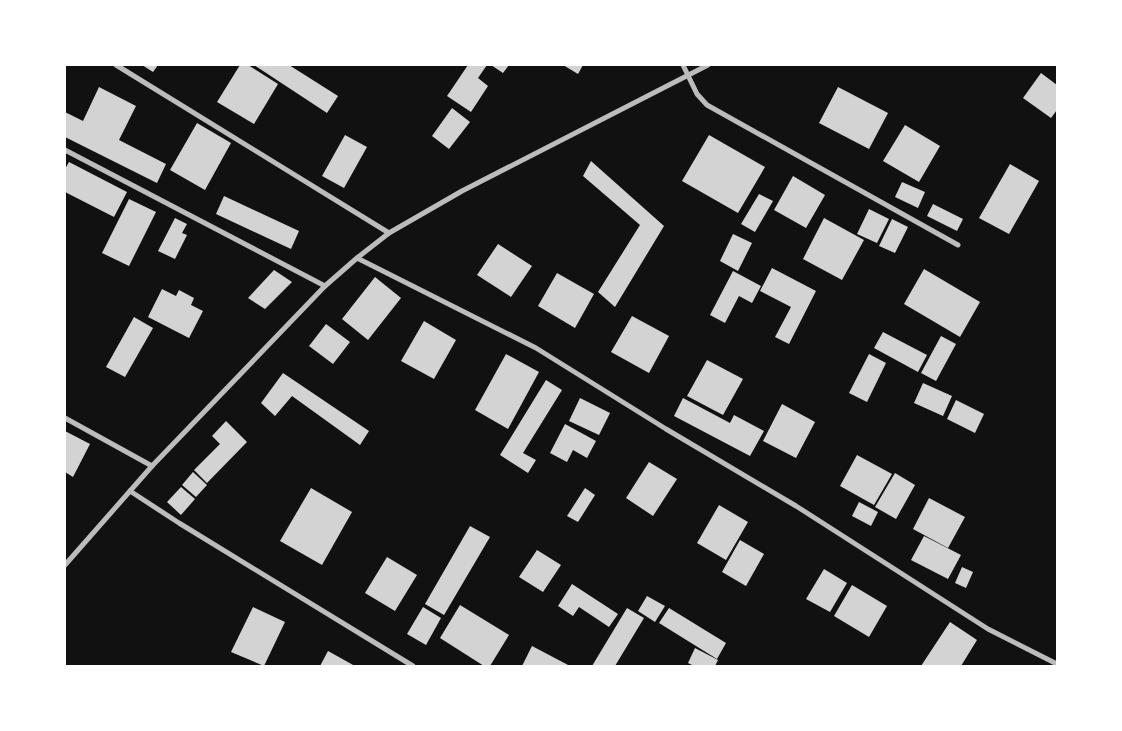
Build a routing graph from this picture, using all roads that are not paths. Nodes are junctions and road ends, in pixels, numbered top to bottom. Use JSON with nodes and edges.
{"nodes":[{"id":1,"x":116,"y":65,"type":"edge"},
{"id":2,"x":683,"y":65,"type":"edge"},
{"id":3,"x":708,"y":65,"type":"edge"},
{"id":4,"x":688,"y":74,"type":"junction"},
{"id":5,"x":65,"y":150,"type":"edge"},
{"id":6,"x":389,"y":233,"type":"junction"},
{"id":7,"x":958,"y":245,"type":"dead end"},
{"id":8,"x":357,"y":258,"type":"junction"},
{"id":9,"x":325,"y":286,"type":"junction"},
{"id":10,"x":65,"y":418,"type":"edge"},
{"id":11,"x":152,"y":466,"type":"junction"},
{"id":12,"x":130,"y":491,"type":"junction"},
{"id":13,"x":65,"y":565,"type":"edge"},
{"id":14,"x":1057,"y":664,"type":"edge"},
{"id":15,"x":413,"y":666,"type":"edge"}],
"edges":[{"from":1,"to":6,"type":"street"},
{"from":2,"to":4,"type":"street"},
{"from":3,"to":4,"type":"street"},
{"from":4,"to":6,"type":"street"},
{"from":4,"to":7,"type":"street"},
{"from":5,"to":9,"type":"street"},
{"from":6,"to":8,"type":"street"},
{"from":8,"to":9,"type":"street"},
{"from":8,"to":14,"type":"street"},
{"from":9,"to":11,"type":"street"},
{"from":10,"to":11,"type":"street"},
{"from":11,"to":12,"type":"street"},
{"from":12,"to":13,"type":"street"},
{"from":12,"to":15,"type":"street"}]}
